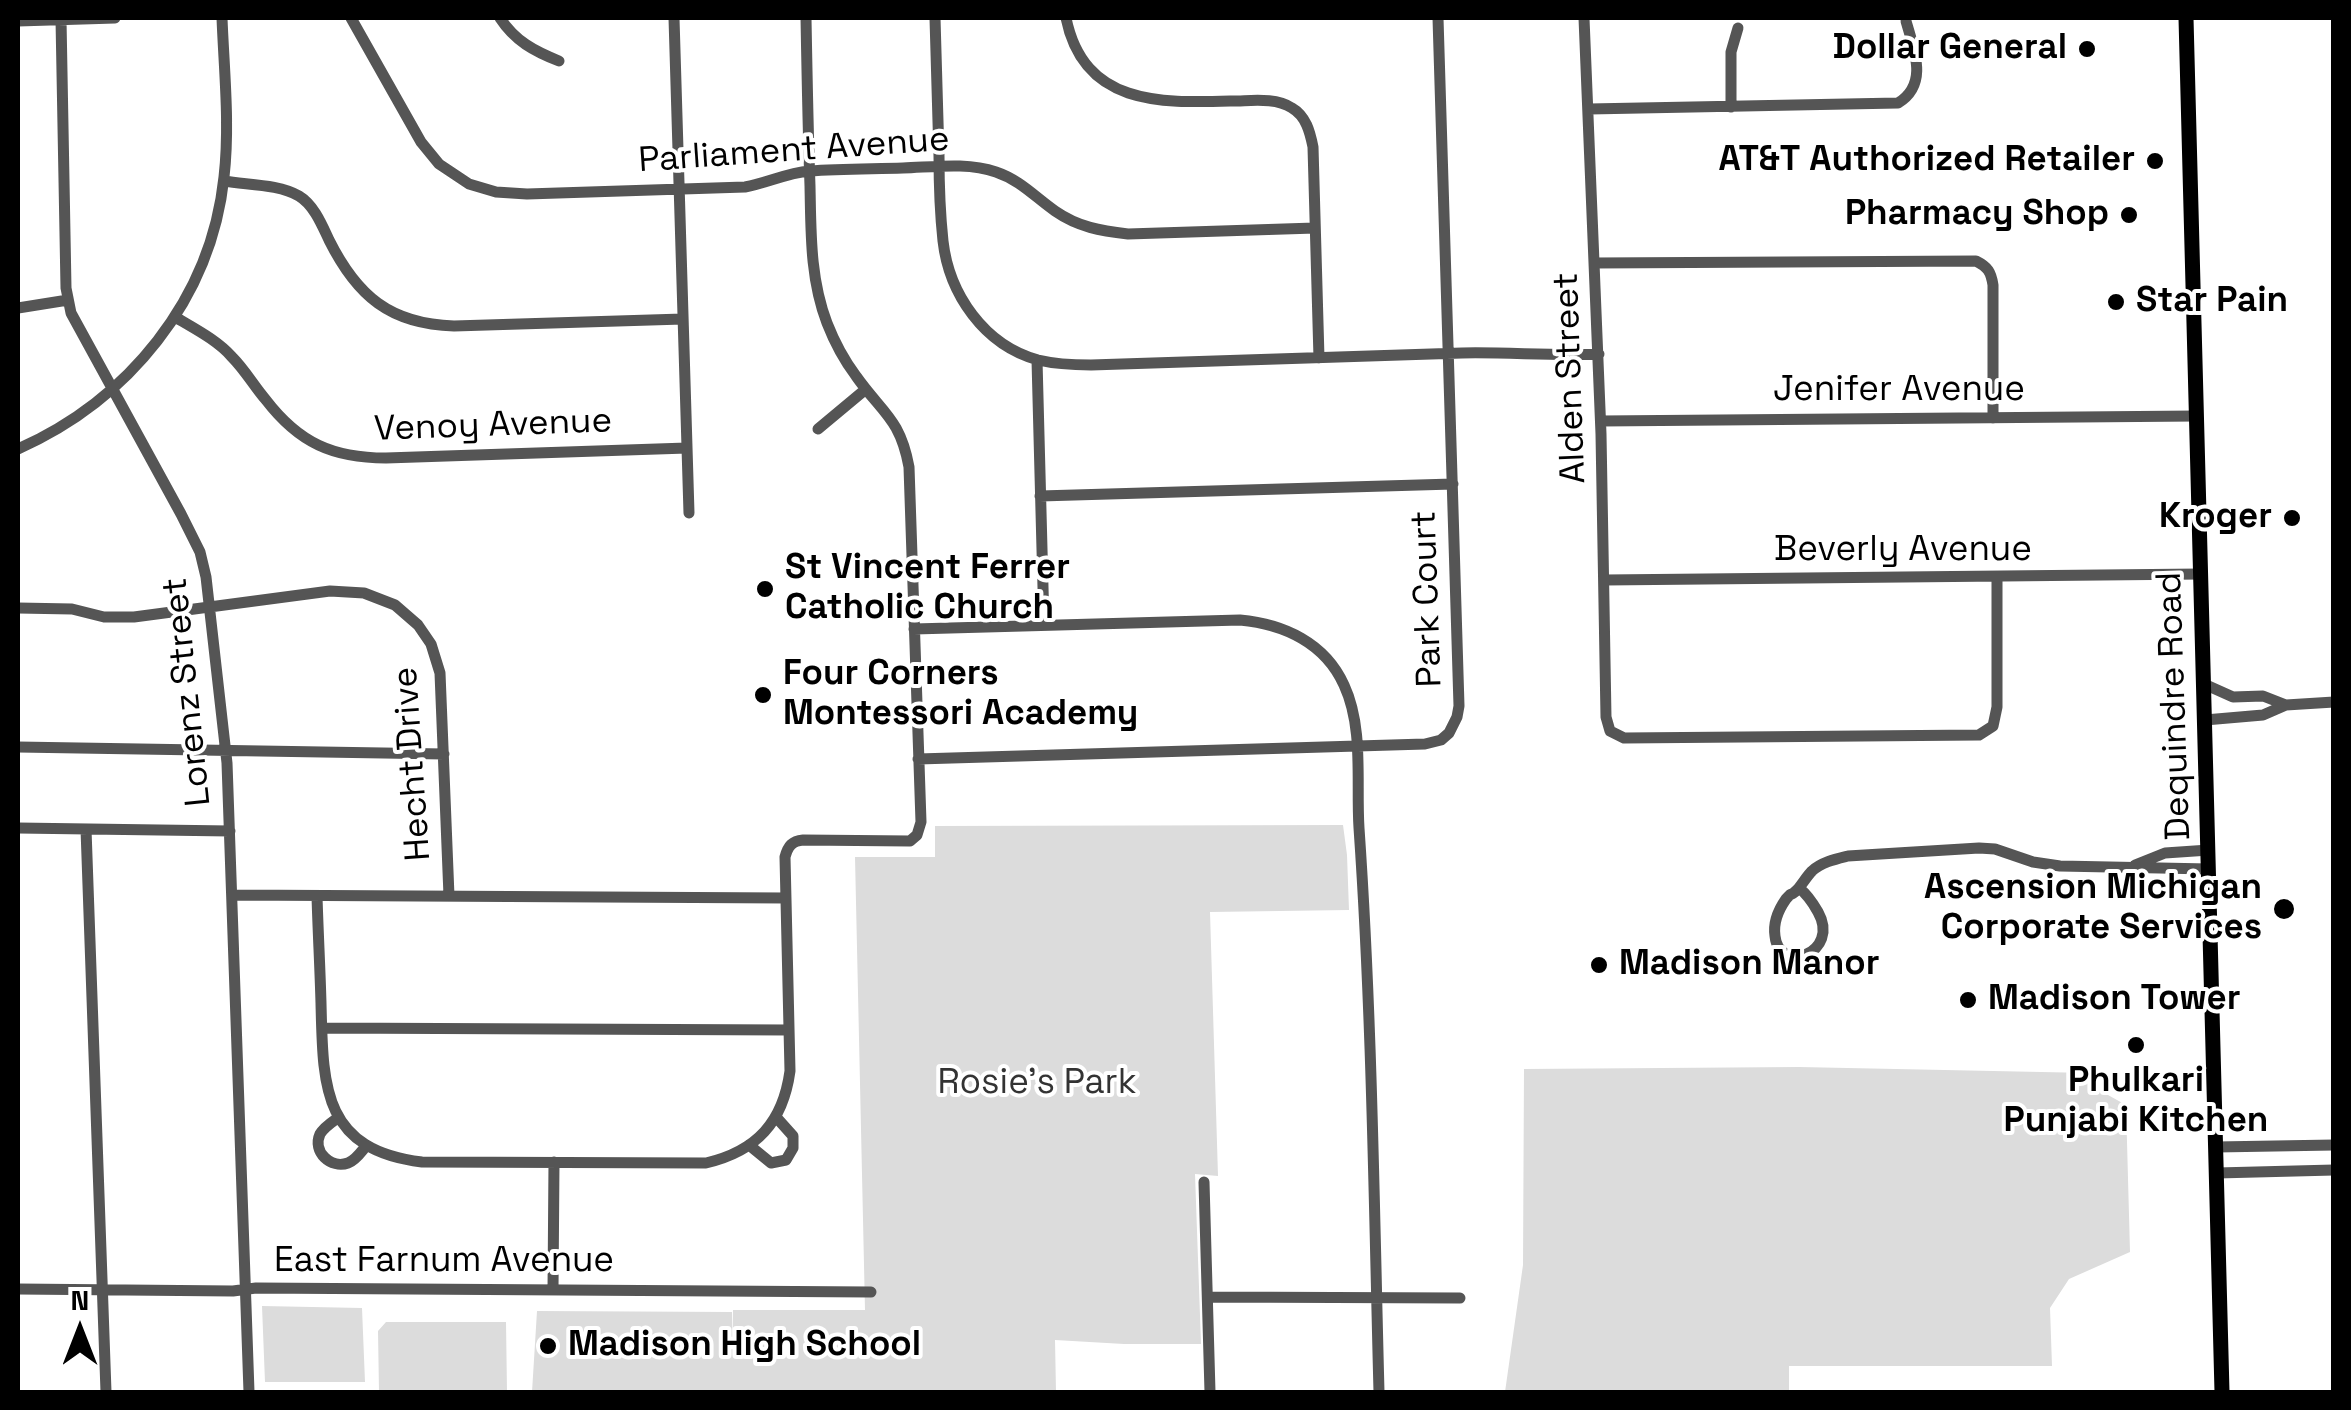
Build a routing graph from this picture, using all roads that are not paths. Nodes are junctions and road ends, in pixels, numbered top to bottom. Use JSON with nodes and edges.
{"nodes":[{"id":1,"x":115,"y":18,"type":"edge"},
{"id":2,"x":222,"y":18,"type":"edge"},
{"id":3,"x":351,"y":18,"type":"edge"},
{"id":4,"x":500,"y":18,"type":"edge"},
{"id":5,"x":674,"y":18,"type":"edge"},
{"id":6,"x":806,"y":18,"type":"edge"},
{"id":7,"x":934,"y":18,"type":"edge"},
{"id":8,"x":1066,"y":18,"type":"edge"},
{"id":9,"x":1438,"y":18,"type":"edge"},
{"id":10,"x":1584,"y":18,"type":"edge"},
{"id":11,"x":2186,"y":18,"type":"edge"},
{"id":12,"x":61,"y":20,"type":"edge"},
{"id":13,"x":18,"y":21,"type":"edge"},
{"id":14,"x":1906,"y":22,"type":"dead end"},
{"id":15,"x":1738,"y":28,"type":"dead end"},
{"id":16,"x":558,"y":62,"type":"dead end"},
{"id":17,"x":1731,"y":106,"type":"junction"},
{"id":18,"x":1589,"y":109,"type":"junction"},
{"id":19,"x":939,"y":166,"type":"junction"},
{"id":20,"x":810,"y":171,"type":"junction"},
{"id":21,"x":224,"y":181,"type":"junction"},
{"id":22,"x":680,"y":189,"type":"junction"},
{"id":23,"x":1315,"y":228,"type":"junction"},
{"id":24,"x":1595,"y":264,"type":"junction"},
{"id":25,"x":68,"y":300,"type":"junction"},
{"id":26,"x":18,"y":308,"type":"edge"},
{"id":27,"x":175,"y":317,"type":"junction"},
{"id":28,"x":683,"y":319,"type":"junction"},
{"id":29,"x":1448,"y":354,"type":"junction"},
{"id":30,"x":1599,"y":354,"type":"junction"},
{"id":31,"x":1319,"y":358,"type":"junction"},
{"id":32,"x":1037,"y":360,"type":"junction"},
{"id":33,"x":866,"y":388,"type":"junction"},
{"id":34,"x":112,"y":391,"type":"junction"},
{"id":35,"x":2197,"y":416,"type":"junction"},
{"id":36,"x":1993,"y":418,"type":"junction"},
{"id":37,"x":1601,"y":421,"type":"junction"},
{"id":38,"x":818,"y":429,"type":"dead end"},
{"id":39,"x":687,"y":448,"type":"junction"},
{"id":40,"x":18,"y":449,"type":"edge"},
{"id":41,"x":1453,"y":484,"type":"junction"},
{"id":42,"x":1040,"y":496,"type":"junction"},
{"id":43,"x":689,"y":513,"type":"dead end"},
{"id":44,"x":2201,"y":574,"type":"junction"},
{"id":45,"x":1997,"y":578,"type":"junction"},
{"id":46,"x":1605,"y":580,"type":"junction"},
{"id":47,"x":210,"y":606,"type":"junction"},
{"id":48,"x":18,"y":608,"type":"edge"},
{"id":49,"x":1044,"y":625,"type":"junction"},
{"id":50,"x":914,"y":629,"type":"junction"},
{"id":51,"x":2204,"y":684,"type":"junction"},
{"id":52,"x":2334,"y":702,"type":"edge"},
{"id":53,"x":2286,"y":705,"type":"junction"},
{"id":54,"x":2205,"y":720,"type":"junction"},
{"id":55,"x":1356,"y":746,"type":"junction"},
{"id":56,"x":18,"y":747,"type":"edge"},
{"id":57,"x":226,"y":750,"type":"junction"},
{"id":58,"x":444,"y":754,"type":"junction"},
{"id":59,"x":918,"y":759,"type":"junction"},
{"id":60,"x":18,"y":828,"type":"edge"},
{"id":61,"x":86,"y":829,"type":"junction"},
{"id":62,"x":230,"y":831,"type":"junction"},
{"id":63,"x":2208,"y":850,"type":"junction"},
{"id":64,"x":2131,"y":867,"type":"junction"},
{"id":65,"x":2209,"y":869,"type":"junction"},
{"id":66,"x":1799,"y":888,"type":"junction"},
{"id":67,"x":232,"y":895,"type":"junction"},
{"id":68,"x":317,"y":896,"type":"junction"},
{"id":69,"x":448,"y":896,"type":"junction"},
{"id":70,"x":786,"y":898,"type":"junction"},
{"id":71,"x":322,"y":1028,"type":"junction"},
{"id":72,"x":789,"y":1030,"type":"junction"},
{"id":73,"x":338,"y":1117,"type":"junction"},
{"id":74,"x":776,"y":1117,"type":"junction"},
{"id":75,"x":749,"y":1145,"type":"junction"},
{"id":76,"x":2334,"y":1145,"type":"edge"},
{"id":77,"x":366,"y":1146,"type":"junction"},
{"id":78,"x":2216,"y":1147,"type":"junction"},
{"id":79,"x":554,"y":1162,"type":"junction"},
{"id":80,"x":2334,"y":1170,"type":"edge"},
{"id":81,"x":2216,"y":1173,"type":"junction"},
{"id":82,"x":1204,"y":1182,"type":"dead end"},
{"id":83,"x":18,"y":1290,"type":"edge"},
{"id":84,"x":103,"y":1290,"type":"junction"},
{"id":85,"x":246,"y":1290,"type":"junction"},
{"id":86,"x":553,"y":1290,"type":"junction"},
{"id":87,"x":871,"y":1292,"type":"dead end"},
{"id":88,"x":1208,"y":1296,"type":"junction"},
{"id":89,"x":1376,"y":1298,"type":"junction"},
{"id":90,"x":1460,"y":1298,"type":"dead end"},
{"id":91,"x":106,"y":1392,"type":"edge"},
{"id":92,"x":250,"y":1392,"type":"edge"},
{"id":93,"x":1210,"y":1392,"type":"edge"},
{"id":94,"x":1379,"y":1392,"type":"edge"},
{"id":95,"x":2222,"y":1392,"type":"edge"}],
"edges":[{"from":1,"to":12,"type":"street"},
{"from":2,"to":21,"type":"street"},
{"from":3,"to":22,"type":"street","name":"Parliament Avenue"},
{"from":4,"to":16,"type":"street"},
{"from":5,"to":22,"type":"street"},
{"from":6,"to":20,"type":"street"},
{"from":7,"to":19,"type":"street"},
{"from":8,"to":23,"type":"street"},
{"from":9,"to":29,"type":"street","name":"Park Court"},
{"from":10,"to":18,"type":"street","name":"Alden Street"},
{"from":11,"to":35,"type":"main road","name":"Dequindre Road"},
{"from":12,"to":13,"type":"street"},
{"from":12,"to":25,"type":"street","name":"Lorenz Street"},
{"from":14,"to":17,"type":"street"},
{"from":15,"to":17,"type":"street"},
{"from":17,"to":18,"type":"street"},
{"from":18,"to":24,"type":"street","name":"Alden Street"},
{"from":19,"to":20,"type":"street","name":"Parliament Avenue"},
{"from":19,"to":23,"type":"street","name":"Parliament Avenue"},
{"from":19,"to":32,"type":"street"},
{"from":20,"to":22,"type":"street","name":"Parliament Avenue"},
{"from":20,"to":33,"type":"street"},
{"from":21,"to":27,"type":"street"},
{"from":21,"to":28,"type":"street"},
{"from":22,"to":28,"type":"street"},
{"from":23,"to":31,"type":"street"},
{"from":24,"to":30,"type":"street","name":"Alden Street"},
{"from":24,"to":36,"type":"street"},
{"from":25,"to":26,"type":"street"},
{"from":25,"to":34,"type":"street","name":"Lorenz Street"},
{"from":27,"to":34,"type":"street"},
{"from":27,"to":39,"type":"street","name":"Venoy Avenue"},
{"from":28,"to":39,"type":"street"},
{"from":29,"to":30,"type":"street"},
{"from":29,"to":31,"type":"street"},
{"from":29,"to":41,"type":"street","name":"Park Court"},
{"from":30,"to":37,"type":"street","name":"Alden Street"},
{"from":31,"to":32,"type":"street"},
{"from":32,"to":42,"type":"street"},
{"from":33,"to":38,"type":"street"},
{"from":33,"to":50,"type":"street"},
{"from":34,"to":40,"type":"street"},
{"from":34,"to":47,"type":"street","name":"Lorenz Street"},
{"from":35,"to":36,"type":"street","name":"Jenifer Avenue"},
{"from":35,"to":44,"type":"main road","name":"Dequindre Road"},
{"from":36,"to":37,"type":"street","name":"Jenifer Avenue"},
{"from":37,"to":46,"type":"street","name":"Alden Street"},
{"from":39,"to":43,"type":"street"},
{"from":41,"to":42,"type":"street"},
{"from":41,"to":55,"type":"street","name":"Park Court"},
{"from":42,"to":49,"type":"street"},
{"from":44,"to":45,"type":"street","name":"Beverly Avenue"},
{"from":44,"to":51,"type":"main road","name":"Dequindre Road"},
{"from":45,"to":46,"type":"street","name":"Beverly Avenue"},
{"from":45,"to":46,"type":"street","name":"Alden Street"},
{"from":47,"to":48,"type":"street","name":"Hecht Drive"},
{"from":47,"to":57,"type":"street","name":"Lorenz Street"},
{"from":47,"to":58,"type":"street","name":"Hecht Drive"},
{"from":49,"to":50,"type":"street"},
{"from":49,"to":55,"type":"street"},
{"from":50,"to":59,"type":"street"},
{"from":51,"to":53,"type":"street"},
{"from":51,"to":54,"type":"main road","name":"Dequindre Road"},
{"from":52,"to":53,"type":"street"},
{"from":53,"to":54,"type":"street"},
{"from":54,"to":63,"type":"main road","name":"Dequindre Road"},
{"from":55,"to":59,"type":"street","name":"Park Court"},
{"from":55,"to":89,"type":"street"},
{"from":56,"to":57,"type":"street"},
{"from":57,"to":58,"type":"street"},
{"from":57,"to":62,"type":"street","name":"Lorenz Street"},
{"from":58,"to":69,"type":"street","name":"Hecht Drive"},
{"from":59,"to":70,"type":"street"},
{"from":60,"to":61,"type":"street"},
{"from":61,"to":62,"type":"street"},
{"from":61,"to":84,"type":"street"},
{"from":62,"to":67,"type":"street","name":"Lorenz Street"},
{"from":63,"to":64,"type":"street"},
{"from":63,"to":65,"type":"main road","name":"Dequindre Road"},
{"from":64,"to":65,"type":"street"},
{"from":64,"to":66,"type":"street"},
{"from":65,"to":78,"type":"main road","name":"Dequindre Road"},
{"from":66,"to":66,"type":"street"},
{"from":67,"to":68,"type":"street"},
{"from":67,"to":85,"type":"street","name":"Lorenz Street"},
{"from":68,"to":69,"type":"street"},
{"from":68,"to":71,"type":"street"},
{"from":69,"to":70,"type":"street"},
{"from":70,"to":72,"type":"street"},
{"from":71,"to":72,"type":"street"},
{"from":71,"to":73,"type":"street"},
{"from":72,"to":74,"type":"street"},
{"from":73,"to":77,"type":"street"},
{"from":73,"to":77,"type":"street"},
{"from":74,"to":75,"type":"street"},
{"from":74,"to":75,"type":"street"},
{"from":75,"to":79,"type":"street"},
{"from":76,"to":78,"type":"street"},
{"from":77,"to":79,"type":"street"},
{"from":78,"to":81,"type":"main road","name":"Dequindre Road"},
{"from":79,"to":86,"type":"street"},
{"from":80,"to":81,"type":"street"},
{"from":81,"to":95,"type":"main road","name":"Dequindre Road"},
{"from":82,"to":88,"type":"street"},
{"from":83,"to":84,"type":"street","name":"East Farnum Avenue"},
{"from":84,"to":85,"type":"street","name":"East Farnum Avenue"},
{"from":84,"to":91,"type":"street"},
{"from":85,"to":86,"type":"street","name":"East Farnum Avenue"},
{"from":85,"to":92,"type":"street","name":"Lorenz Street"},
{"from":86,"to":87,"type":"street","name":"East Farnum Avenue"},
{"from":88,"to":89,"type":"street"},
{"from":88,"to":93,"type":"street"},
{"from":89,"to":90,"type":"street"},
{"from":89,"to":94,"type":"street"}]}
